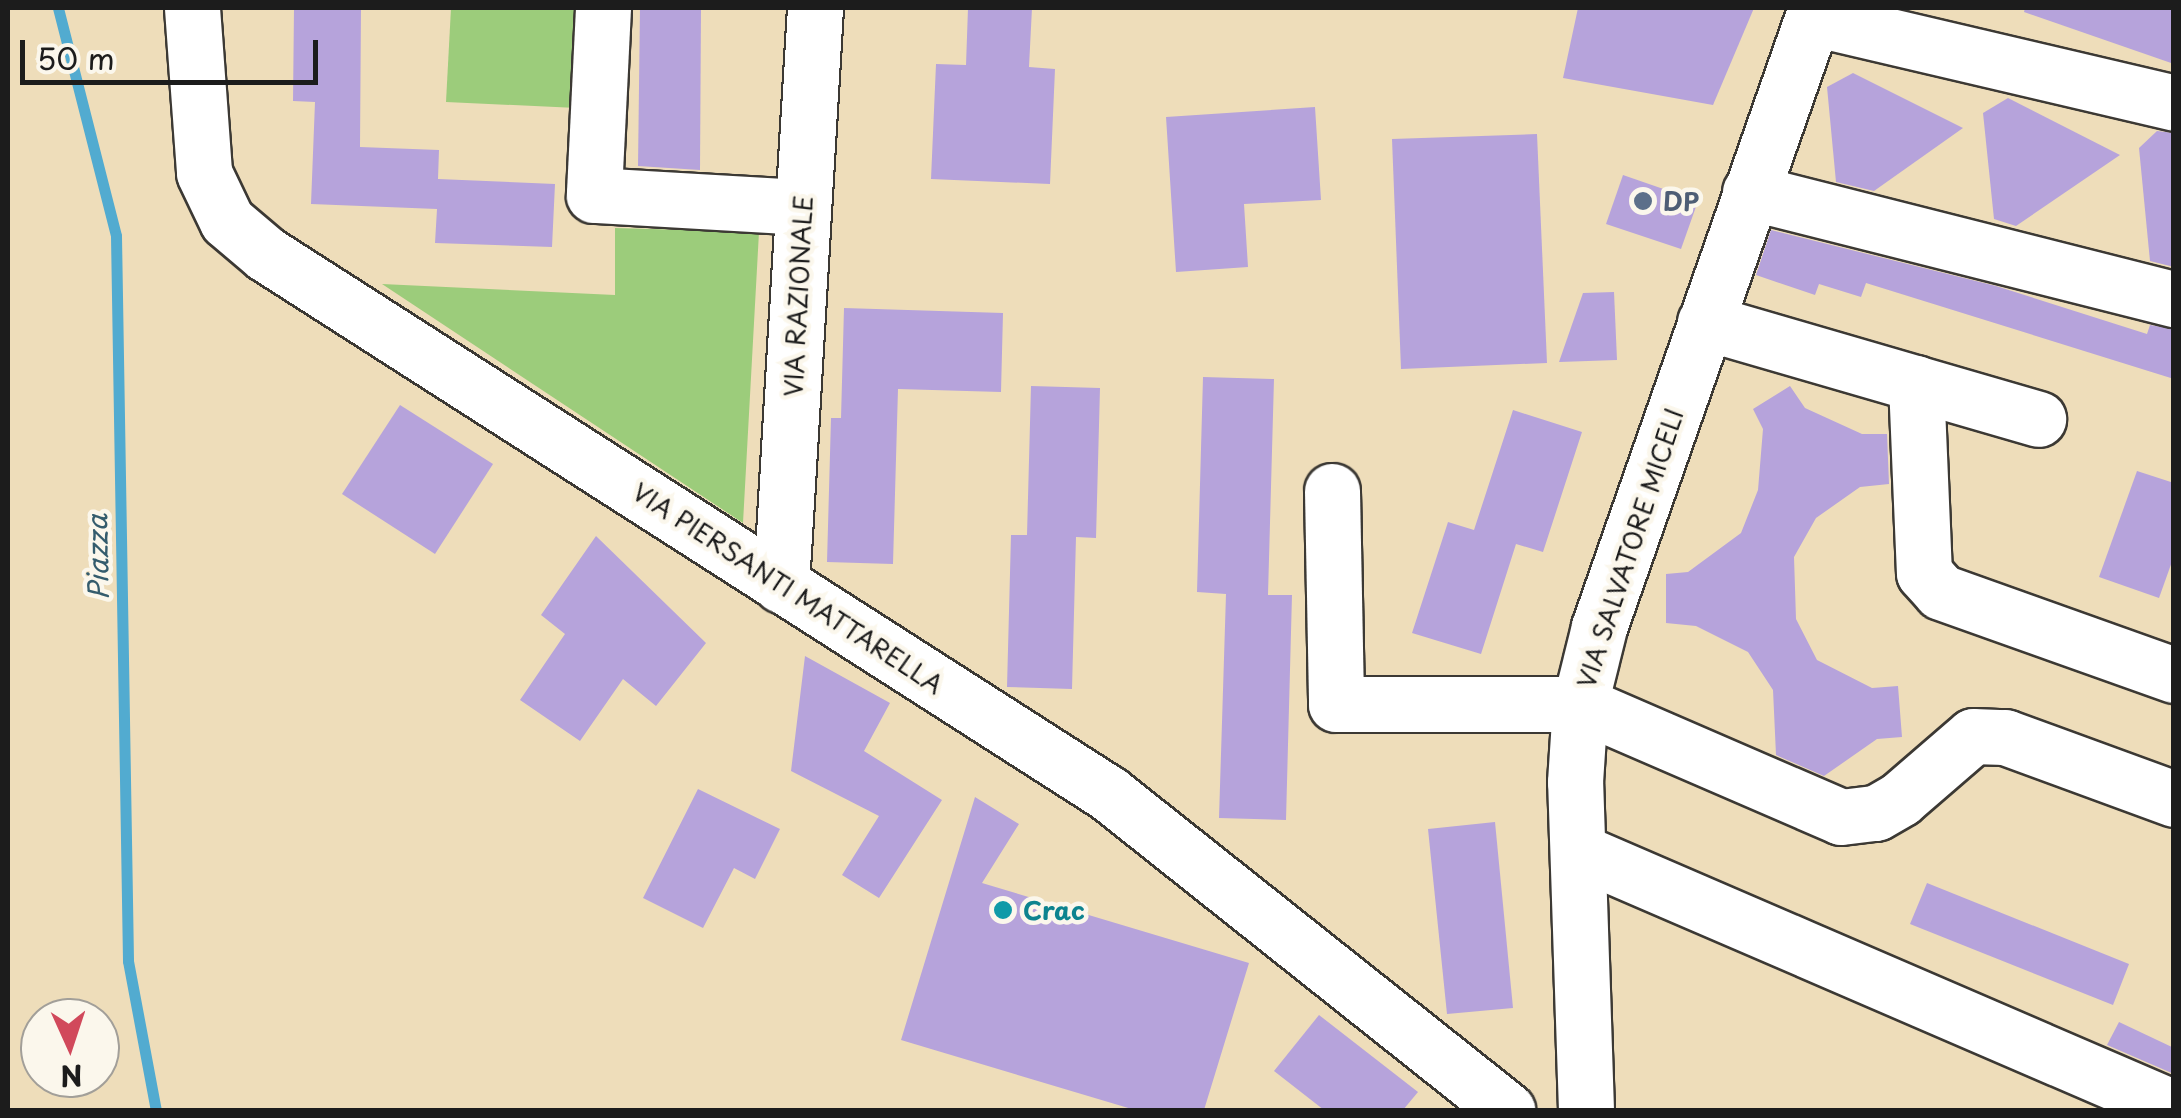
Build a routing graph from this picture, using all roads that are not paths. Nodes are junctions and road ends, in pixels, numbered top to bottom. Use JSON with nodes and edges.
{"nodes":[{"id":1,"x":192,"y":8,"type":"edge"},
{"id":2,"x":603,"y":8,"type":"edge"},
{"id":3,"x":815,"y":8,"type":"edge"},
{"id":4,"x":1814,"y":13,"type":"edge"},
{"id":5,"x":2174,"y":103,"type":"edge"},
{"id":6,"x":1750,"y":192,"type":"junction"},
{"id":7,"x":803,"y":207,"type":"junction"},
{"id":8,"x":2174,"y":299,"type":"edge"},
{"id":9,"x":1705,"y":322,"type":"junction"},
{"id":10,"x":1916,"y":383,"type":"junction"},
{"id":11,"x":2038,"y":419,"type":"dead end"},
{"id":12,"x":1332,"y":491,"type":"dead end"},
{"id":13,"x":782,"y":584,"type":"junction"},
{"id":14,"x":2174,"y":675,"type":"edge"},
{"id":15,"x":1580,"y":704,"type":"junction"},
{"id":16,"x":2174,"y":800,"type":"edge"},
{"id":17,"x":1578,"y":851,"type":"junction"},
{"id":18,"x":2174,"y":1108,"type":"edge"},
{"id":19,"x":1507,"y":1110,"type":"edge"},
{"id":20,"x":1586,"y":1110,"type":"edge"}],
"edges":[{"from":1,"to":13,"type":"street","name":"VIA PIERSANTI MATTARELLA"},
{"from":2,"to":7,"type":"street"},
{"from":3,"to":7,"type":"street","name":"VIA RAZIONALE"},
{"from":4,"to":5,"type":"street"},
{"from":4,"to":6,"type":"street","name":"VIA SALVATORE MICELI"},
{"from":6,"to":8,"type":"street"},
{"from":6,"to":9,"type":"street","name":"VIA SALVATORE MICELI"},
{"from":7,"to":13,"type":"street","name":"VIA RAZIONALE"},
{"from":9,"to":10,"type":"street"},
{"from":9,"to":15,"type":"street","name":"VIA SALVATORE MICELI"},
{"from":10,"to":11,"type":"street"},
{"from":10,"to":14,"type":"street"},
{"from":12,"to":15,"type":"street"},
{"from":13,"to":19,"type":"street","name":"VIA PIERSANTI MATTARELLA"},
{"from":15,"to":16,"type":"street"},
{"from":15,"to":17,"type":"street","name":"VIA SALVATORE MICELI"},
{"from":17,"to":18,"type":"street"},
{"from":17,"to":20,"type":"street","name":"VIA SALVATORE MICELI"}]}
